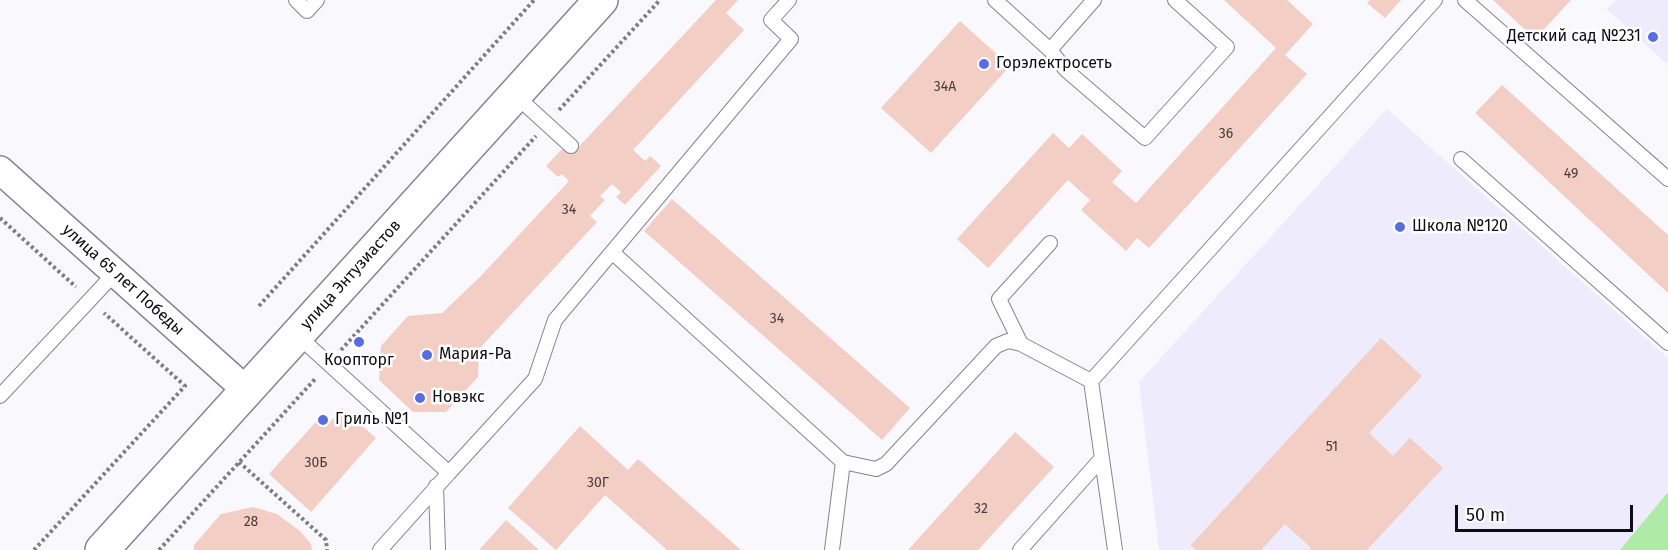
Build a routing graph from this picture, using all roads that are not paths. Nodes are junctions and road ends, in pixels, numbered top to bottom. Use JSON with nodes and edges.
{"nodes":[{"id":1,"x":296,"y":0,"type":"edge"},
{"id":2,"x":317,"y":0,"type":"edge"},
{"id":3,"x":601,"y":0,"type":"edge"},
{"id":4,"x":789,"y":0,"type":"edge"},
{"id":5,"x":995,"y":0,"type":"edge"},
{"id":6,"x":1094,"y":0,"type":"edge"},
{"id":7,"x":1175,"y":0,"type":"edge"},
{"id":8,"x":1435,"y":0,"type":"edge"},
{"id":9,"x":1465,"y":0,"type":"edge"},
{"id":10,"x":1050,"y":50,"type":"junction"},
{"id":11,"x":515,"y":95,"type":"junction"},
{"id":12,"x":571,"y":146,"type":"dead end"},
{"id":13,"x":1461,"y":159,"type":"dead end"},
{"id":14,"x":0,"y":170,"type":"edge"},
{"id":15,"x":1668,"y":179,"type":"edge"},
{"id":16,"x":1050,"y":243,"type":"dead end"},
{"id":17,"x":612,"y":252,"type":"junction"},
{"id":18,"x":115,"y":273,"type":"junction"},
{"id":19,"x":297,"y":335,"type":"junction"},
{"id":20,"x":1668,"y":343,"type":"edge"},
{"id":21,"x":1021,"y":344,"type":"junction"},
{"id":22,"x":1091,"y":381,"type":"junction"},
{"id":23,"x":246,"y":390,"type":"junction"},
{"id":24,"x":0,"y":396,"type":"edge"},
{"id":25,"x":1102,"y":458,"type":"junction"},
{"id":26,"x":843,"y":462,"type":"junction"},
{"id":27,"x":449,"y":473,"type":"junction"},
{"id":28,"x":436,"y":486,"type":"junction"},
{"id":29,"x":102,"y":550,"type":"edge"},
{"id":30,"x":380,"y":550,"type":"edge"},
{"id":31,"x":438,"y":550,"type":"edge"},
{"id":32,"x":832,"y":550,"type":"edge"},
{"id":33,"x":1020,"y":550,"type":"edge"},
{"id":34,"x":1115,"y":550,"type":"edge"}],
"edges":[{"from":1,"to":2,"type":"lane"},
{"from":3,"to":11,"type":"street","name":"улица Энтузиастов"},
{"from":4,"to":17,"type":"lane"},
{"from":5,"to":10,"type":"lane"},
{"from":6,"to":10,"type":"lane"},
{"from":7,"to":10,"type":"lane"},
{"from":8,"to":22,"type":"lane"},
{"from":9,"to":15,"type":"lane"},
{"from":11,"to":12,"type":"lane"},
{"from":11,"to":19,"type":"street","name":"улица Энтузиастов"},
{"from":13,"to":20,"type":"lane"},
{"from":14,"to":18,"type":"street","name":"улица 65 лет Победы"},
{"from":16,"to":21,"type":"lane"},
{"from":17,"to":26,"type":"lane"},
{"from":17,"to":27,"type":"lane"},
{"from":18,"to":23,"type":"street","name":"улица 65 лет Победы"},
{"from":18,"to":24,"type":"lane"},
{"from":19,"to":23,"type":"street","name":"улица Энтузиастов"},
{"from":19,"to":27,"type":"lane"},
{"from":21,"to":22,"type":"lane"},
{"from":21,"to":26,"type":"lane"},
{"from":22,"to":25,"type":"lane"},
{"from":23,"to":29,"type":"street","name":"улица Энтузиастов"},
{"from":25,"to":33,"type":"lane"},
{"from":25,"to":34,"type":"lane"},
{"from":26,"to":32,"type":"lane"},
{"from":27,"to":28,"type":"lane"},
{"from":28,"to":30,"type":"lane"},
{"from":28,"to":31,"type":"lane"}]}
